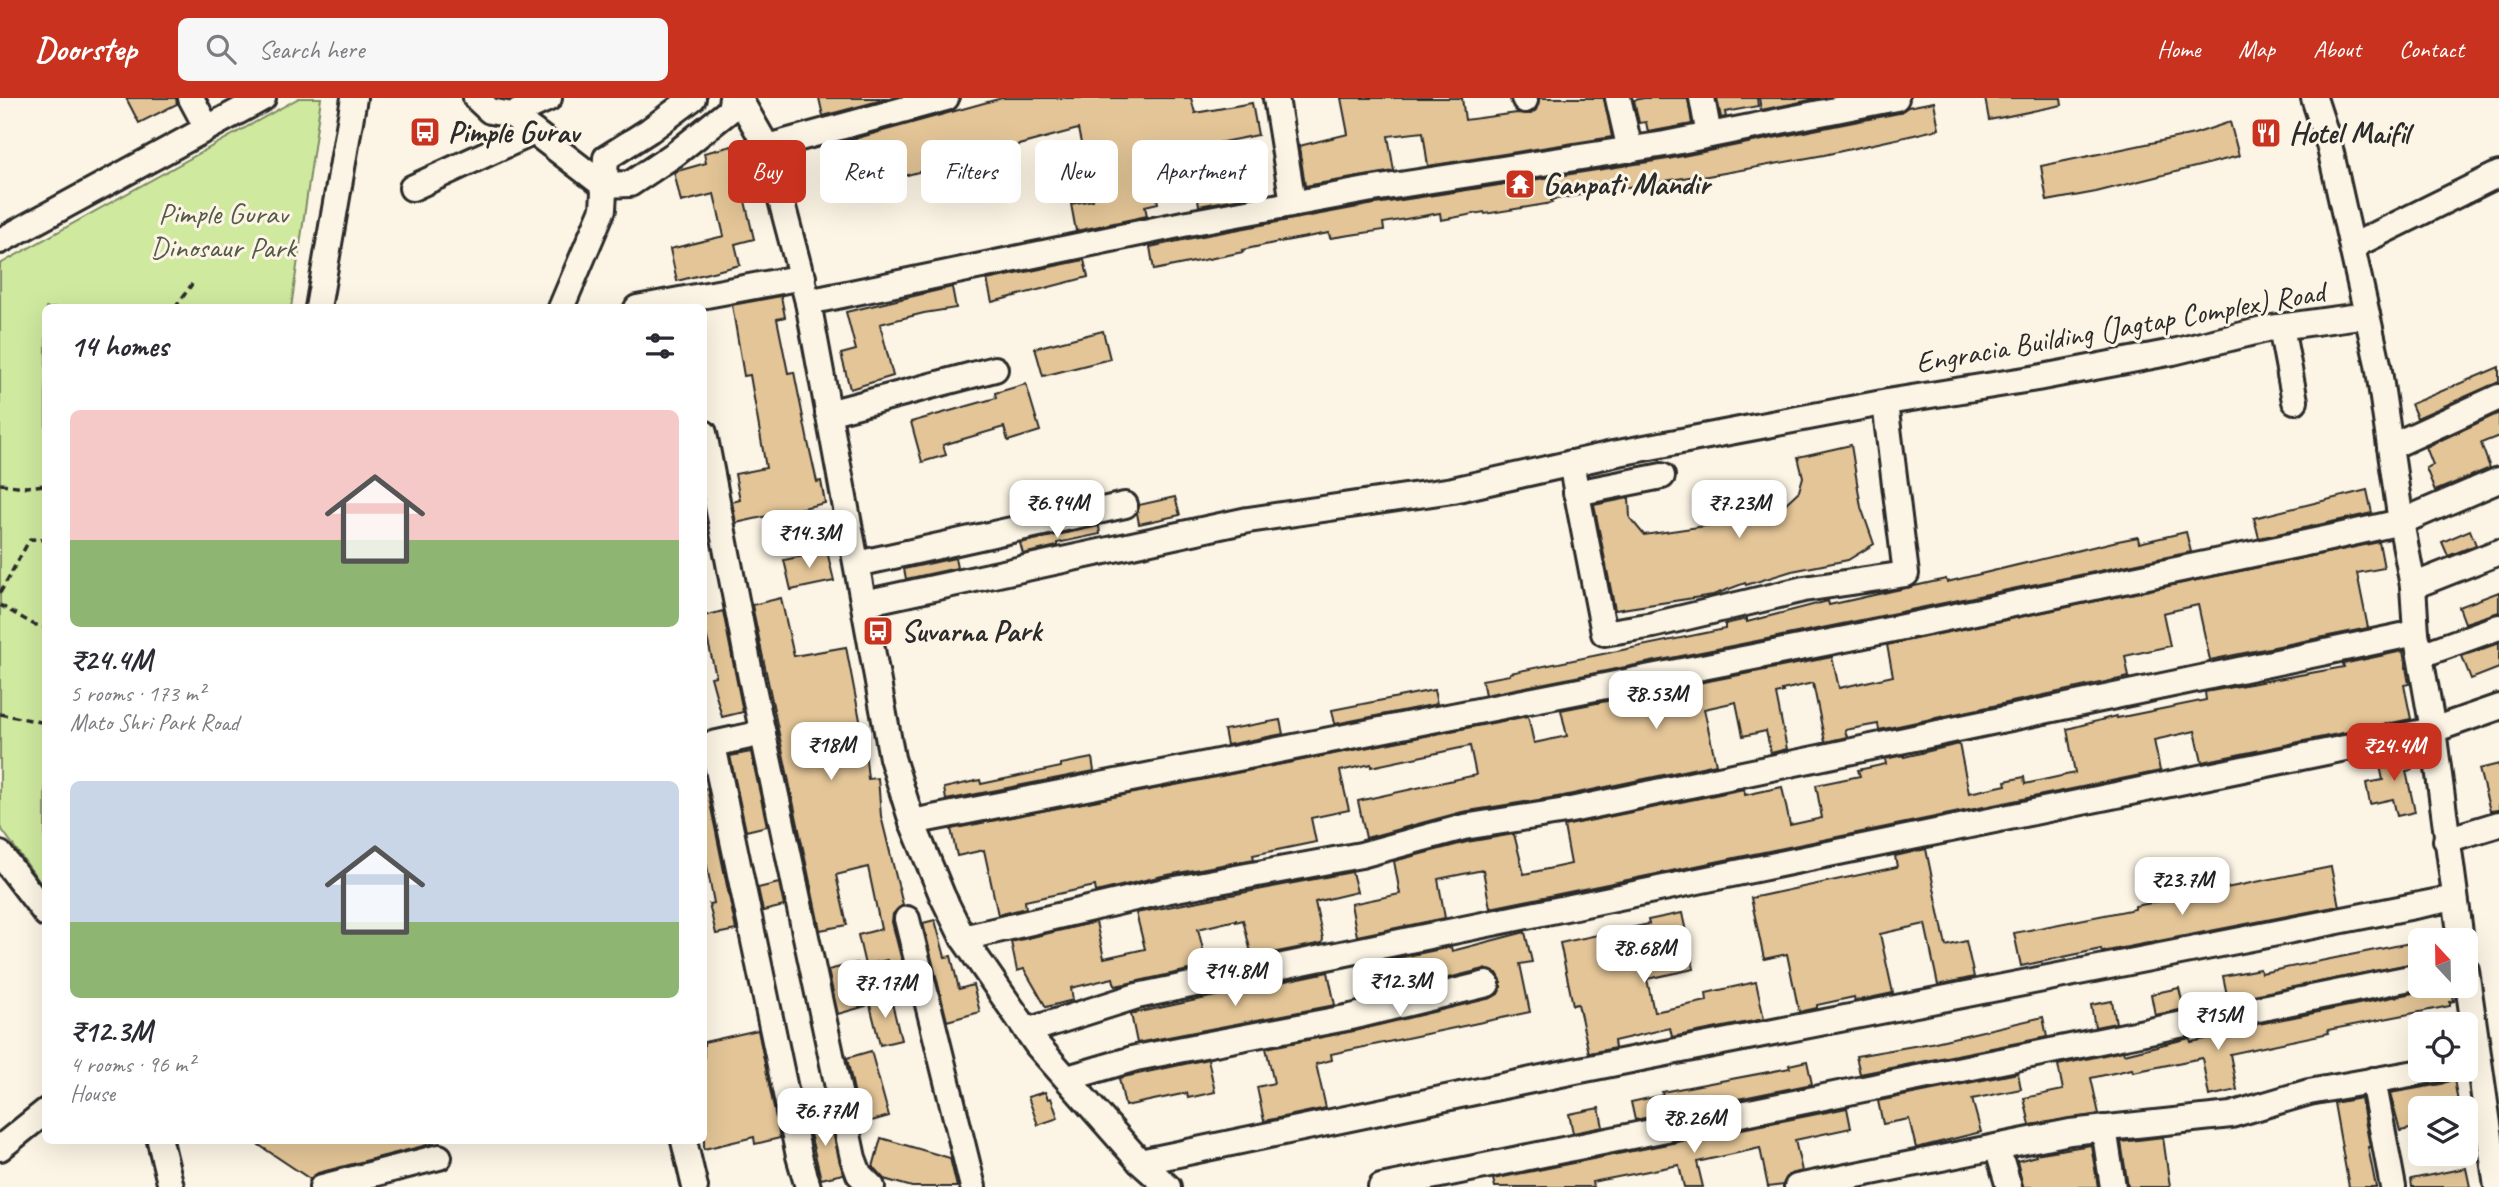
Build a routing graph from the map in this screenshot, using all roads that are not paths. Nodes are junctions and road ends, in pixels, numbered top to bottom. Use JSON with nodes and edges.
{"nodes":[{"id":1,"x":191,"y":98,"type":"edge"},
{"id":2,"x":263,"y":98,"type":"edge"},
{"id":3,"x":354,"y":98,"type":"edge"},
{"id":4,"x":476,"y":98,"type":"edge"},
{"id":5,"x":549,"y":98,"type":"edge"},
{"id":6,"x":732,"y":98,"type":"edge"},
{"id":7,"x":739,"y":98,"type":"edge"},
{"id":8,"x":946,"y":98,"type":"edge"},
{"id":9,"x":1276,"y":98,"type":"edge"},
{"id":10,"x":1618,"y":98,"type":"edge"},
{"id":11,"x":1702,"y":98,"type":"edge"},
{"id":12,"x":1896,"y":98,"type":"edge"},
{"id":13,"x":2316,"y":99,"type":"edge"},
{"id":14,"x":685,"y":100,"type":"edge"},
{"id":15,"x":510,"y":106,"type":"edge"},
{"id":16,"x":1813,"y":106,"type":"edge"},
{"id":17,"x":207,"y":128,"type":"junction"},
{"id":18,"x":534,"y":132,"type":"junction"},
{"id":19,"x":1709,"y":135,"type":"junction"},
{"id":20,"x":763,"y":140,"type":"edge"},
{"id":21,"x":793,"y":140,"type":"edge"},
{"id":22,"x":1630,"y":150,"type":"junction"},
{"id":23,"x":2499,"y":174,"type":"edge"},
{"id":24,"x":603,"y":185,"type":"junction"},
{"id":25,"x":412,"y":188,"type":"dead end"},
{"id":26,"x":783,"y":203,"type":"edge"},
{"id":27,"x":1293,"y":204,"type":"junction"},
{"id":28,"x":0,"y":241,"type":"edge"},
{"id":29,"x":2353,"y":246,"type":"junction"},
{"id":30,"x":803,"y":277,"type":"junction"},
{"id":31,"x":808,"y":302,"type":"junction"},
{"id":32,"x":319,"y":304,"type":"edge"},
{"id":33,"x":563,"y":304,"type":"edge"},
{"id":34,"x":678,"y":304,"type":"edge"},
{"id":35,"x":2367,"y":315,"type":"junction"},
{"id":36,"x":2281,"y":327,"type":"junction"},
{"id":37,"x":996,"y":369,"type":"dead end"},
{"id":38,"x":2499,"y":397,"type":"edge"},
{"id":39,"x":2295,"y":401,"type":"dead end"},
{"id":40,"x":1885,"y":403,"type":"junction"},
{"id":41,"x":828,"y":413,"type":"junction"},
{"id":42,"x":2390,"y":447,"type":"junction"},
{"id":43,"x":707,"y":448,"type":"edge"},
{"id":44,"x":1571,"y":463,"type":"junction"},
{"id":45,"x":1662,"y":476,"type":"dead end"},
{"id":46,"x":2499,"y":480,"type":"edge"},
{"id":47,"x":1577,"y":493,"type":"junction"},
{"id":48,"x":1125,"y":505,"type":"dead end"},
{"id":49,"x":2401,"y":522,"type":"junction"},
{"id":50,"x":2499,"y":552,"type":"edge"},
{"id":51,"x":856,"y":564,"type":"junction"},
{"id":52,"x":2413,"y":586,"type":"junction"},
{"id":53,"x":864,"y":603,"type":"junction"},
{"id":54,"x":2499,"y":627,"type":"edge"},
{"id":55,"x":2418,"y":644,"type":"junction"},
{"id":56,"x":2499,"y":707,"type":"edge"},
{"id":57,"x":2433,"y":730,"type":"junction"},
{"id":58,"x":763,"y":733,"type":"junction"},
{"id":59,"x":708,"y":746,"type":"edge"},
{"id":60,"x":912,"y":822,"type":"junction"},
{"id":61,"x":2499,"y":824,"type":"edge"},
{"id":62,"x":2446,"y":839,"type":"junction"},
{"id":63,"x":0,"y":854,"type":"edge"},
{"id":64,"x":2455,"y":898,"type":"junction"},
{"id":65,"x":42,"y":909,"type":"edge"},
{"id":66,"x":907,"y":919,"type":"dead end"},
{"id":67,"x":2459,"y":928,"type":"edge"},
{"id":68,"x":963,"y":938,"type":"junction"},
{"id":69,"x":2408,"y":978,"type":"edge"},
{"id":70,"x":1486,"y":984,"type":"dead end"},
{"id":71,"x":1027,"y":1031,"type":"junction"},
{"id":72,"x":2408,"y":1074,"type":"edge"},
{"id":73,"x":1068,"y":1078,"type":"junction"},
{"id":74,"x":2373,"y":1080,"type":"junction"},
{"id":75,"x":2476,"y":1082,"type":"edge"},
{"id":76,"x":42,"y":1114,"type":"edge"},
{"id":77,"x":2104,"y":1128,"type":"junction"},
{"id":78,"x":161,"y":1144,"type":"edge"},
{"id":79,"x":685,"y":1144,"type":"edge"},
{"id":80,"x":1997,"y":1147,"type":"junction"},
{"id":81,"x":0,"y":1148,"type":"edge"},
{"id":82,"x":439,"y":1157,"type":"dead end"},
{"id":83,"x":1140,"y":1162,"type":"junction"},
{"id":84,"x":171,"y":1187,"type":"edge"},
{"id":85,"x":322,"y":1187,"type":"edge"},
{"id":86,"x":695,"y":1187,"type":"edge"},
{"id":87,"x":808,"y":1187,"type":"edge"},
{"id":88,"x":872,"y":1187,"type":"edge"},
{"id":89,"x":973,"y":1187,"type":"edge"},
{"id":90,"x":1167,"y":1187,"type":"edge"},
{"id":91,"x":1381,"y":1187,"type":"edge"},
{"id":92,"x":1797,"y":1187,"type":"edge"},
{"id":93,"x":2010,"y":1187,"type":"edge"},
{"id":94,"x":2113,"y":1187,"type":"edge"},
{"id":95,"x":2393,"y":1187,"type":"edge"},
{"id":96,"x":2497,"y":1187,"type":"edge"}],
"edges":[{"from":1,"to":17,"type":"street"},
{"from":2,"to":17,"type":"street"},
{"from":3,"to":32,"type":"street"},
{"from":4,"to":15,"type":"street"},
{"from":5,"to":15,"type":"street"},
{"from":6,"to":24,"type":"street"},
{"from":7,"to":20,"type":"street"},
{"from":8,"to":21,"type":"street"},
{"from":9,"to":27,"type":"street"},
{"from":10,"to":22,"type":"street"},
{"from":11,"to":19,"type":"street"},
{"from":12,"to":16,"type":"street"},
{"from":13,"to":29,"type":"street"},
{"from":14,"to":24,"type":"street"},
{"from":15,"to":18,"type":"street"},
{"from":16,"to":19,"type":"street"},
{"from":17,"to":28,"type":"street"},
{"from":18,"to":24,"type":"street"},
{"from":18,"to":25,"type":"street"},
{"from":19,"to":22,"type":"street"},
{"from":22,"to":27,"type":"street"},
{"from":23,"to":29,"type":"street"},
{"from":24,"to":33,"type":"street"},
{"from":26,"to":30,"type":"street"},
{"from":27,"to":31,"type":"street"},
{"from":29,"to":35,"type":"street"},
{"from":30,"to":31,"type":"street"},
{"from":30,"to":34,"type":"street"},
{"from":31,"to":41,"type":"street"},
{"from":35,"to":36,"type":"street","name":"Engracia Building (Jagtap Complex) Road"},
{"from":35,"to":42,"type":"street"},
{"from":36,"to":39,"type":"street"},
{"from":36,"to":40,"type":"street","name":"Engracia Building (Jagtap Complex) Road"},
{"from":37,"to":41,"type":"street"},
{"from":38,"to":42,"type":"street"},
{"from":40,"to":44,"type":"street","name":"Engracia Building (Jagtap Complex) Road"},
{"from":40,"to":47,"type":"street","name":"Engracia Building (Jagtap Complex) Road"},
{"from":41,"to":51,"type":"street"},
{"from":42,"to":49,"type":"street"},
{"from":43,"to":58,"type":"street"},
{"from":44,"to":47,"type":"street","name":"Engracia Building (Jagtap Complex) Road"},
{"from":44,"to":53,"type":"street","name":"Engracia Building (Jagtap Complex) Road"},
{"from":45,"to":47,"type":"street"},
{"from":46,"to":49,"type":"street"},
{"from":48,"to":51,"type":"street"},
{"from":49,"to":52,"type":"street"},
{"from":49,"to":60,"type":"street"},
{"from":50,"to":52,"type":"street"},
{"from":51,"to":53,"type":"street"},
{"from":52,"to":55,"type":"street"},
{"from":53,"to":60,"type":"street"},
{"from":54,"to":55,"type":"street"},
{"from":55,"to":57,"type":"street"},
{"from":55,"to":68,"type":"street"},
{"from":56,"to":57,"type":"street"},
{"from":57,"to":62,"type":"street"},
{"from":57,"to":71,"type":"street"},
{"from":58,"to":59,"type":"street"},
{"from":58,"to":88,"type":"street"},
{"from":59,"to":87,"type":"street"},
{"from":60,"to":68,"type":"street"},
{"from":61,"to":62,"type":"street"},
{"from":62,"to":64,"type":"street"},
{"from":63,"to":65,"type":"street"},
{"from":64,"to":67,"type":"street"},
{"from":64,"to":83,"type":"street"},
{"from":66,"to":89,"type":"street"},
{"from":68,"to":71,"type":"street"},
{"from":69,"to":91,"type":"street"},
{"from":70,"to":73,"type":"street"},
{"from":71,"to":73,"type":"street"},
{"from":72,"to":74,"type":"street"},
{"from":73,"to":83,"type":"street"},
{"from":74,"to":77,"type":"street"},
{"from":74,"to":95,"type":"street"},
{"from":75,"to":96,"type":"street"},
{"from":76,"to":81,"type":"street"},
{"from":77,"to":80,"type":"street"},
{"from":77,"to":94,"type":"street"},
{"from":78,"to":84,"type":"street"},
{"from":79,"to":86,"type":"street"},
{"from":80,"to":92,"type":"street"},
{"from":80,"to":93,"type":"street"},
{"from":82,"to":85,"type":"street"},
{"from":83,"to":90,"type":"street"}]}
